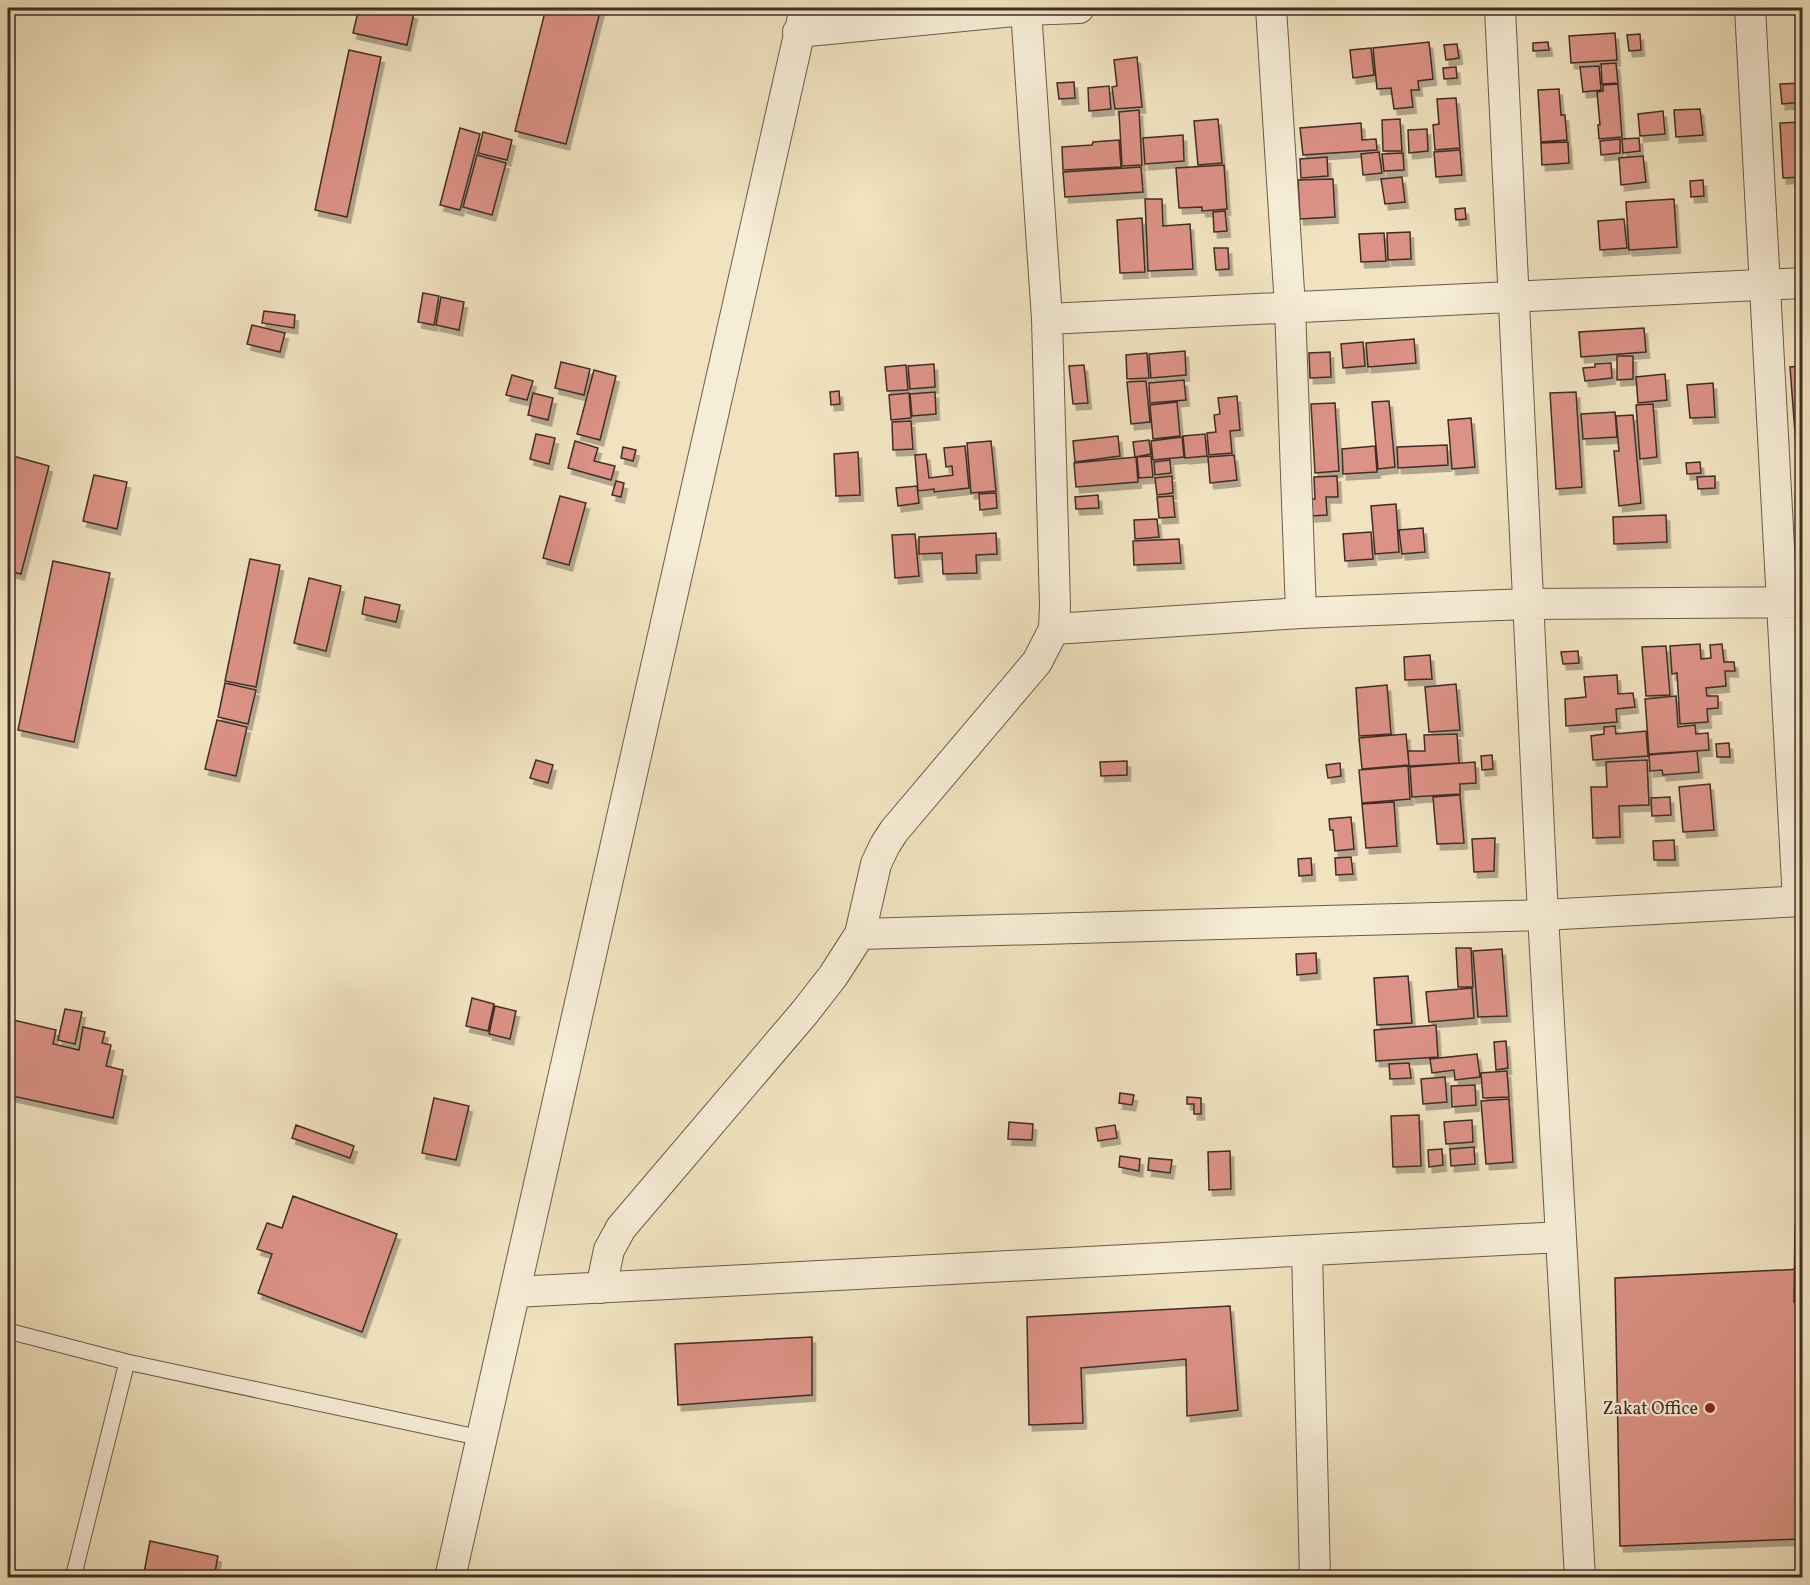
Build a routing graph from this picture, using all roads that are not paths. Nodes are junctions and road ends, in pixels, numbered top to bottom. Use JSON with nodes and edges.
{"nodes":[{"id":1,"x":1066,"y":8,"type":"edge"},
{"id":2,"x":1271,"y":8,"type":"edge"},
{"id":3,"x":1500,"y":8,"type":"edge"},
{"id":4,"x":1750,"y":8,"type":"edge"},
{"id":5,"x":1026,"y":10,"type":"junction"},
{"id":6,"x":801,"y":20,"type":"edge"},
{"id":7,"x":1803,"y":283,"type":"edge"},
{"id":8,"x":1765,"y":285,"type":"junction"},
{"id":9,"x":1514,"y":296,"type":"junction"},
{"id":10,"x":1290,"y":307,"type":"junction"},
{"id":11,"x":1047,"y":319,"type":"junction"},
{"id":12,"x":1792,"y":602,"type":"edge"},
{"id":13,"x":1528,"y":604,"type":"junction"},
{"id":14,"x":1301,"y":613,"type":"junction"},
{"id":15,"x":1054,"y":629,"type":"junction"},
{"id":16,"x":1800,"y":901,"type":"edge"},
{"id":17,"x":1544,"y":915,"type":"junction"},
{"id":18,"x":860,"y":934,"type":"junction"},
{"id":19,"x":1561,"y":1237,"type":"junction"},
{"id":20,"x":1307,"y":1251,"type":"junction"},
{"id":21,"x":601,"y":1288,"type":"junction"},
{"id":22,"x":515,"y":1292,"type":"junction"},
{"id":23,"x":8,"y":1331,"type":"edge"},
{"id":24,"x":128,"y":1362,"type":"junction"},
{"id":25,"x":481,"y":1438,"type":"junction"},
{"id":26,"x":73,"y":1578,"type":"edge"},
{"id":27,"x":450,"y":1578,"type":"edge"},
{"id":28,"x":1316,"y":1578,"type":"edge"},
{"id":29,"x":1580,"y":1578,"type":"edge"}],
"edges":[{"from":1,"to":5,"type":"street"},
{"from":2,"to":10,"type":"street"},
{"from":3,"to":9,"type":"street"},
{"from":4,"to":8,"type":"street"},
{"from":5,"to":6,"type":"street"},
{"from":5,"to":11,"type":"street"},
{"from":6,"to":22,"type":"street"},
{"from":7,"to":8,"type":"street"},
{"from":8,"to":9,"type":"street"},
{"from":8,"to":12,"type":"street"},
{"from":9,"to":10,"type":"street"},
{"from":9,"to":13,"type":"street"},
{"from":10,"to":11,"type":"street"},
{"from":10,"to":14,"type":"street"},
{"from":11,"to":15,"type":"street"},
{"from":12,"to":13,"type":"street"},
{"from":12,"to":16,"type":"street"},
{"from":13,"to":14,"type":"street"},
{"from":13,"to":17,"type":"street"},
{"from":14,"to":15,"type":"street"},
{"from":15,"to":18,"type":"street"},
{"from":16,"to":17,"type":"street"},
{"from":17,"to":18,"type":"street"},
{"from":17,"to":19,"type":"street"},
{"from":18,"to":21,"type":"street"},
{"from":19,"to":20,"type":"street"},
{"from":19,"to":29,"type":"street"},
{"from":20,"to":21,"type":"street"},
{"from":20,"to":28,"type":"street"},
{"from":21,"to":22,"type":"street"},
{"from":22,"to":25,"type":"street"},
{"from":23,"to":24,"type":"lane"},
{"from":24,"to":25,"type":"lane"},
{"from":24,"to":26,"type":"lane"},
{"from":25,"to":27,"type":"street"}]}
